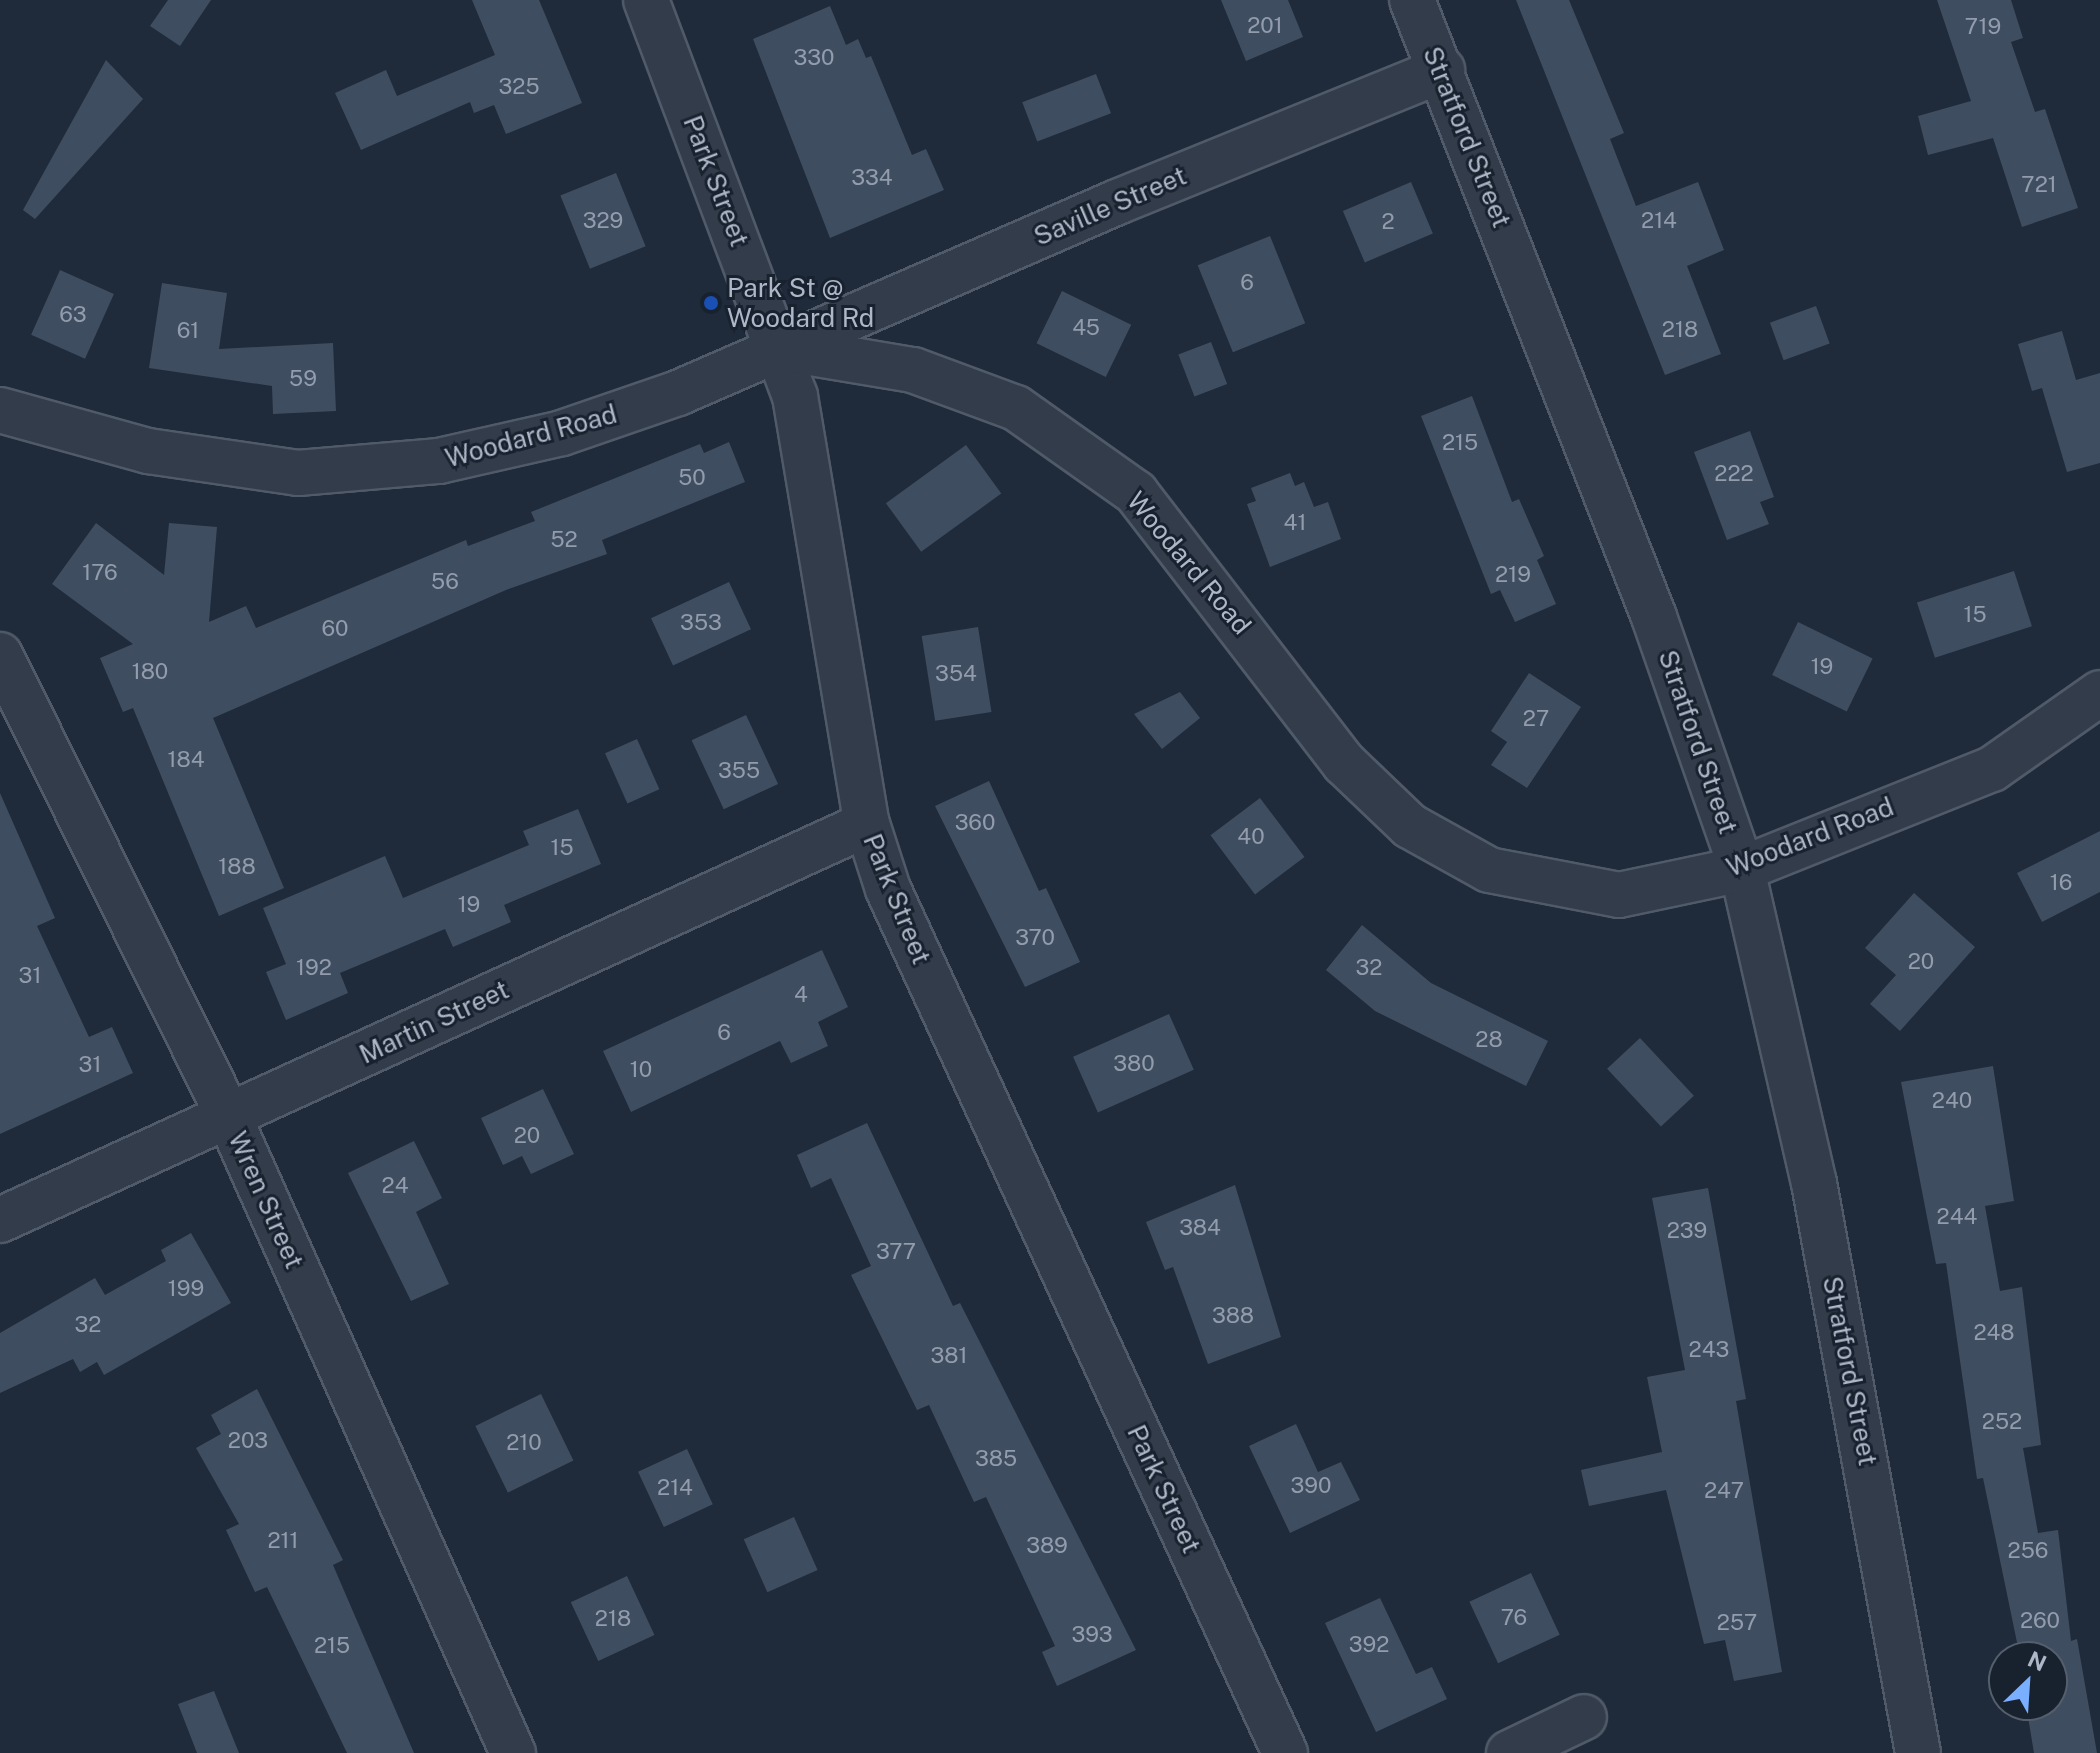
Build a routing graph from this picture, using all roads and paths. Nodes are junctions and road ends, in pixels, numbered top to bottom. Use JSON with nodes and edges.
{"nodes":[{"id":1,"x":646,"y":0,"type":"edge"},
{"id":2,"x":1412,"y":0,"type":"edge"},
{"id":3,"x":1442,"y":70,"type":"junction"},
{"id":4,"x":781,"y":348,"type":"junction"},
{"id":5,"x":0,"y":410,"type":"edge"},
{"id":6,"x":0,"y":655,"type":"edge"},
{"id":7,"x":2100,"y":693,"type":"edge"},
{"id":8,"x":867,"y":824,"type":"junction"},
{"id":9,"x":1742,"y":869,"type":"junction"},
{"id":10,"x":229,"y":1117,"type":"junction"},
{"id":11,"x":0,"y":1220,"type":"edge"},
{"id":12,"x":1584,"y":1717,"type":"dead end"},
{"id":13,"x":513,"y":1753,"type":"edge"},
{"id":14,"x":1285,"y":1753,"type":"edge"},
{"id":15,"x":1509,"y":1753,"type":"edge"},
{"id":16,"x":1918,"y":1753,"type":"edge"}],
"edges":[{"from":1,"to":4,"type":"street","name":"Park Street"},
{"from":2,"to":3,"type":"street","name":"Stratford Street"},
{"from":3,"to":4,"type":"street","name":"Saville Street"},
{"from":3,"to":9,"type":"street","name":"Stratford Street"},
{"from":4,"to":5,"type":"street","name":"Woodard Road"},
{"from":4,"to":8,"type":"street","name":"Park Street"},
{"from":4,"to":9,"type":"street","name":"Woodard Road"},
{"from":6,"to":10,"type":"street","name":"Wren Street"},
{"from":7,"to":9,"type":"street","name":"Woodard Road"},
{"from":8,"to":10,"type":"street","name":"Martin Street"},
{"from":8,"to":14,"type":"street","name":"Park Street"},
{"from":9,"to":16,"type":"street","name":"Stratford Street"},
{"from":10,"to":11,"type":"street","name":"Martin Street"},
{"from":10,"to":13,"type":"street","name":"Wren Street"},
{"from":12,"to":15,"type":"street"}]}
